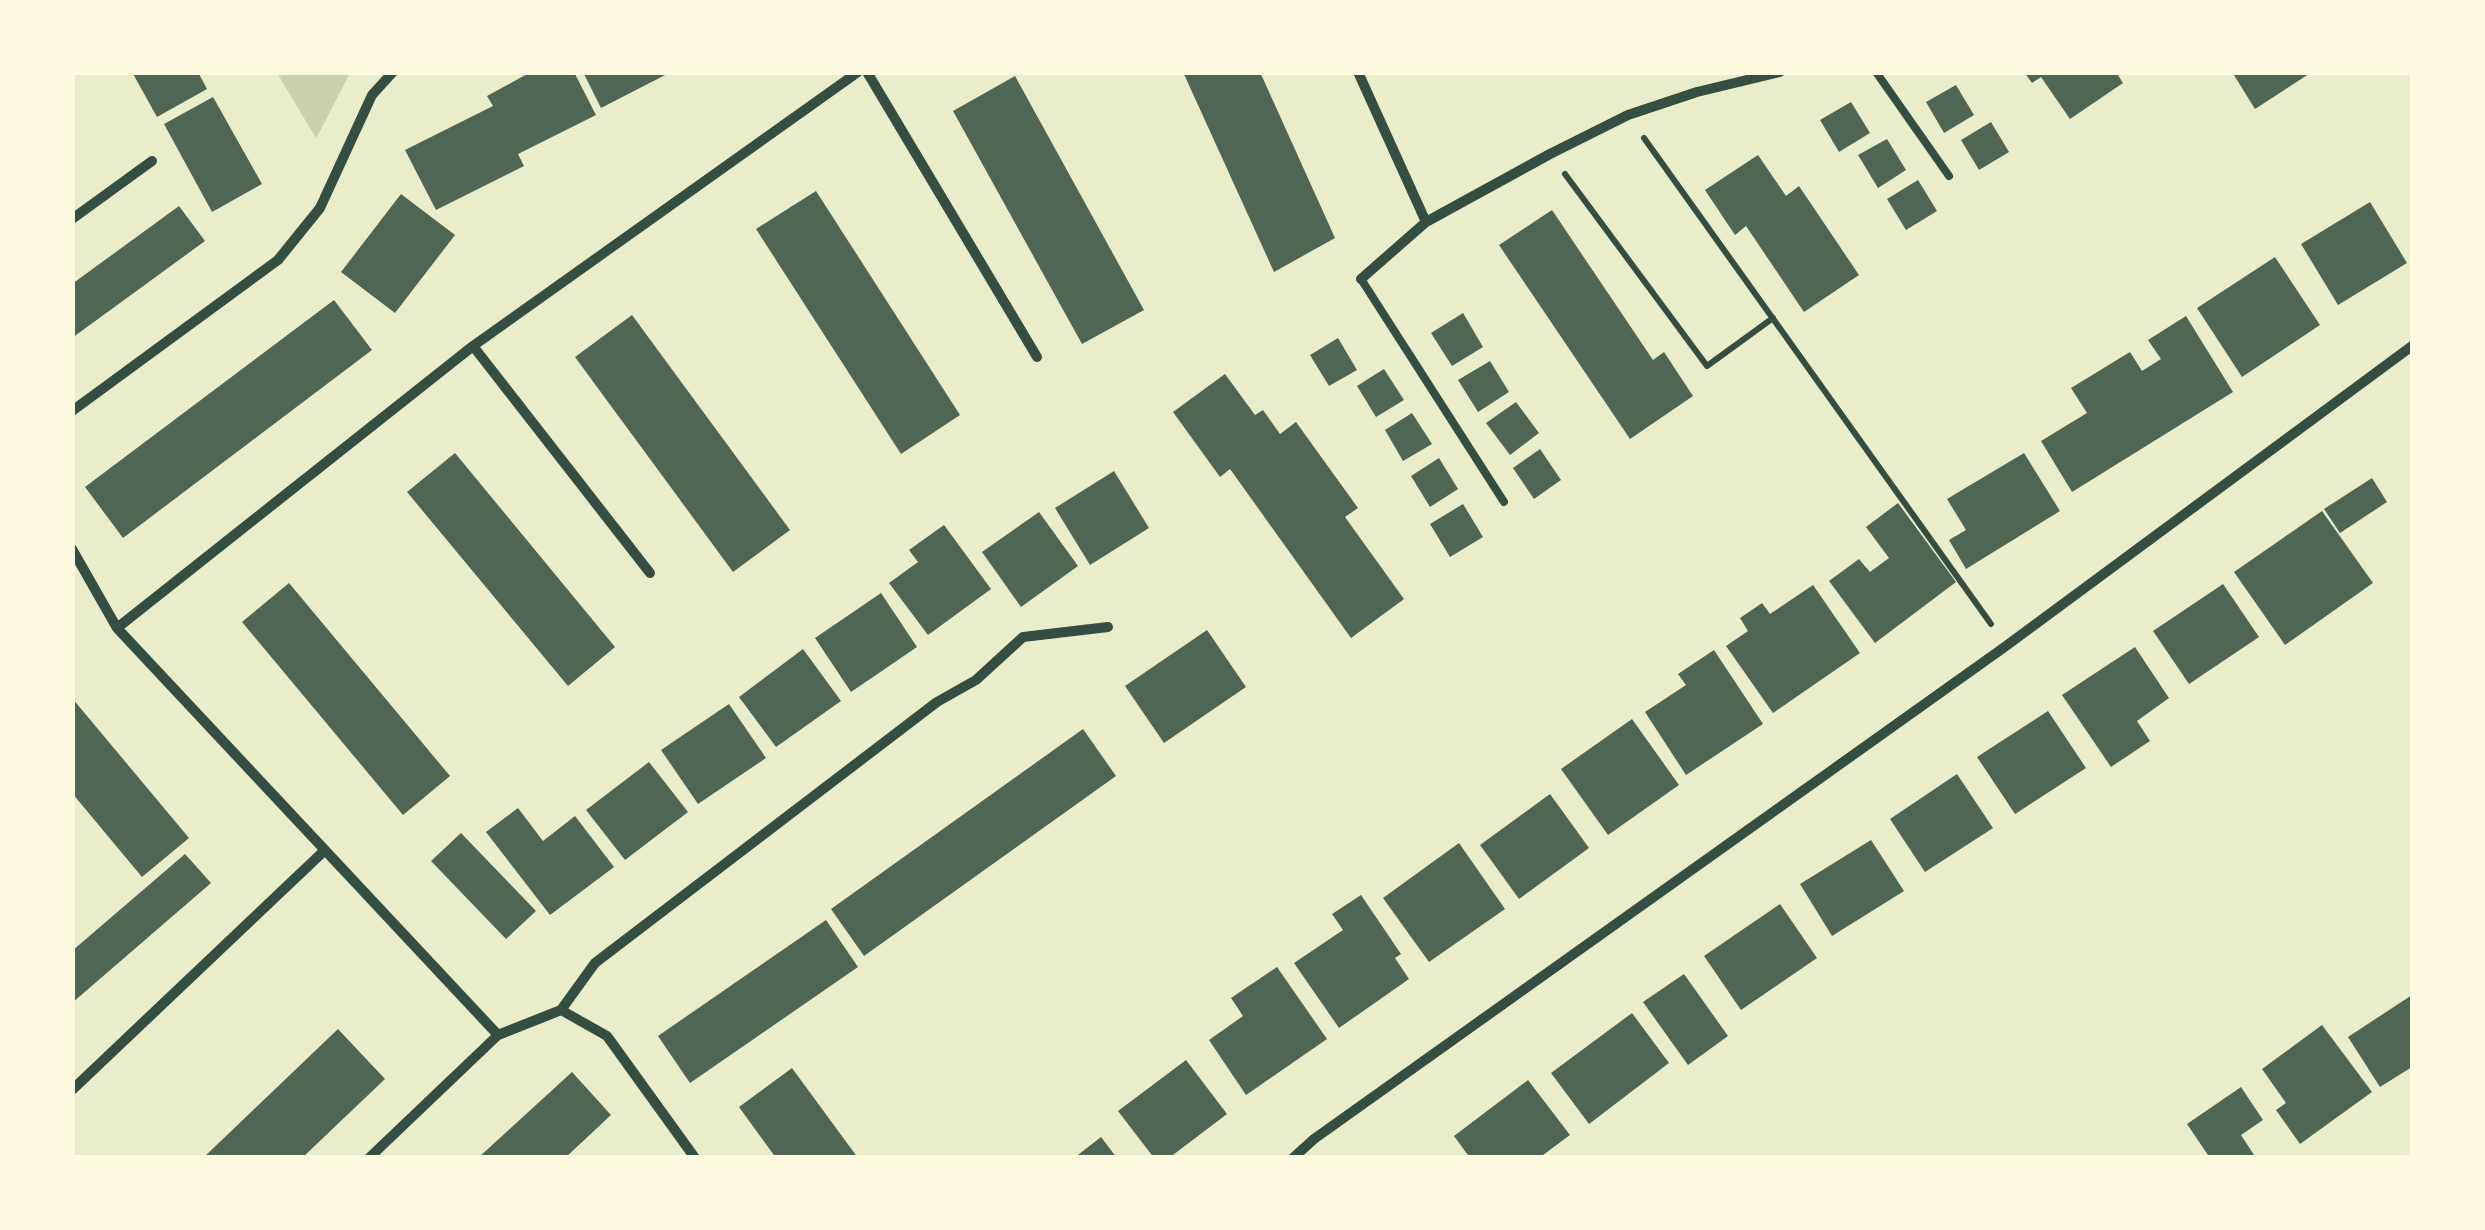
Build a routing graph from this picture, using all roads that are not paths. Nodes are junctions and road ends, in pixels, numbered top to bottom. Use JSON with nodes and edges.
{"nodes":[{"id":1,"x":393,"y":72,"type":"edge"},
{"id":2,"x":858,"y":72,"type":"edge"},
{"id":3,"x":866,"y":72,"type":"edge"},
{"id":4,"x":1358,"y":72,"type":"edge"},
{"id":5,"x":1780,"y":72,"type":"edge"},
{"id":6,"x":1876,"y":72,"type":"edge"},
{"id":7,"x":152,"y":160,"type":"dead end"},
{"id":8,"x":1948,"y":176,"type":"dead end"},
{"id":9,"x":72,"y":218,"type":"edge"},
{"id":10,"x":1426,"y":222,"type":"junction"},
{"id":11,"x":1361,"y":279,"type":"joint"},
{"id":12,"x":473,"y":346,"type":"junction"},
{"id":13,"x":2412,"y":346,"type":"edge"},
{"id":14,"x":1037,"y":357,"type":"dead end"},
{"id":15,"x":72,"y":412,"type":"edge"},
{"id":16,"x":1504,"y":502,"type":"dead end"},
{"id":17,"x":72,"y":550,"type":"edge"},
{"id":18,"x":650,"y":573,"type":"dead end"},
{"id":19,"x":1108,"y":627,"type":"dead end"},
{"id":20,"x":117,"y":628,"type":"junction"},
{"id":21,"x":324,"y":852,"type":"junction"},
{"id":22,"x":561,"y":1010,"type":"junction"},
{"id":23,"x":498,"y":1035,"type":"junction"},
{"id":24,"x":72,"y":1090,"type":"edge"},
{"id":25,"x":370,"y":1158,"type":"edge"},
{"id":26,"x":695,"y":1158,"type":"edge"},
{"id":27,"x":1293,"y":1158,"type":"edge"}],
"edges":[{"from":1,"to":15,"type":"street"},
{"from":2,"to":12,"type":"street"},
{"from":3,"to":14,"type":"street"},
{"from":4,"to":10,"type":"street"},
{"from":5,"to":10,"type":"street"},
{"from":6,"to":8,"type":"lane"},
{"from":7,"to":9,"type":"street"},
{"from":10,"to":11,"type":"street"},
{"from":11,"to":16,"type":"lane"},
{"from":12,"to":18,"type":"street"},
{"from":12,"to":20,"type":"street"},
{"from":13,"to":27,"type":"street"},
{"from":17,"to":20,"type":"street"},
{"from":19,"to":22,"type":"street"},
{"from":20,"to":21,"type":"street"},
{"from":21,"to":23,"type":"street"},
{"from":21,"to":24,"type":"street"},
{"from":22,"to":23,"type":"street"},
{"from":22,"to":26,"type":"street"},
{"from":23,"to":25,"type":"street"}]}
